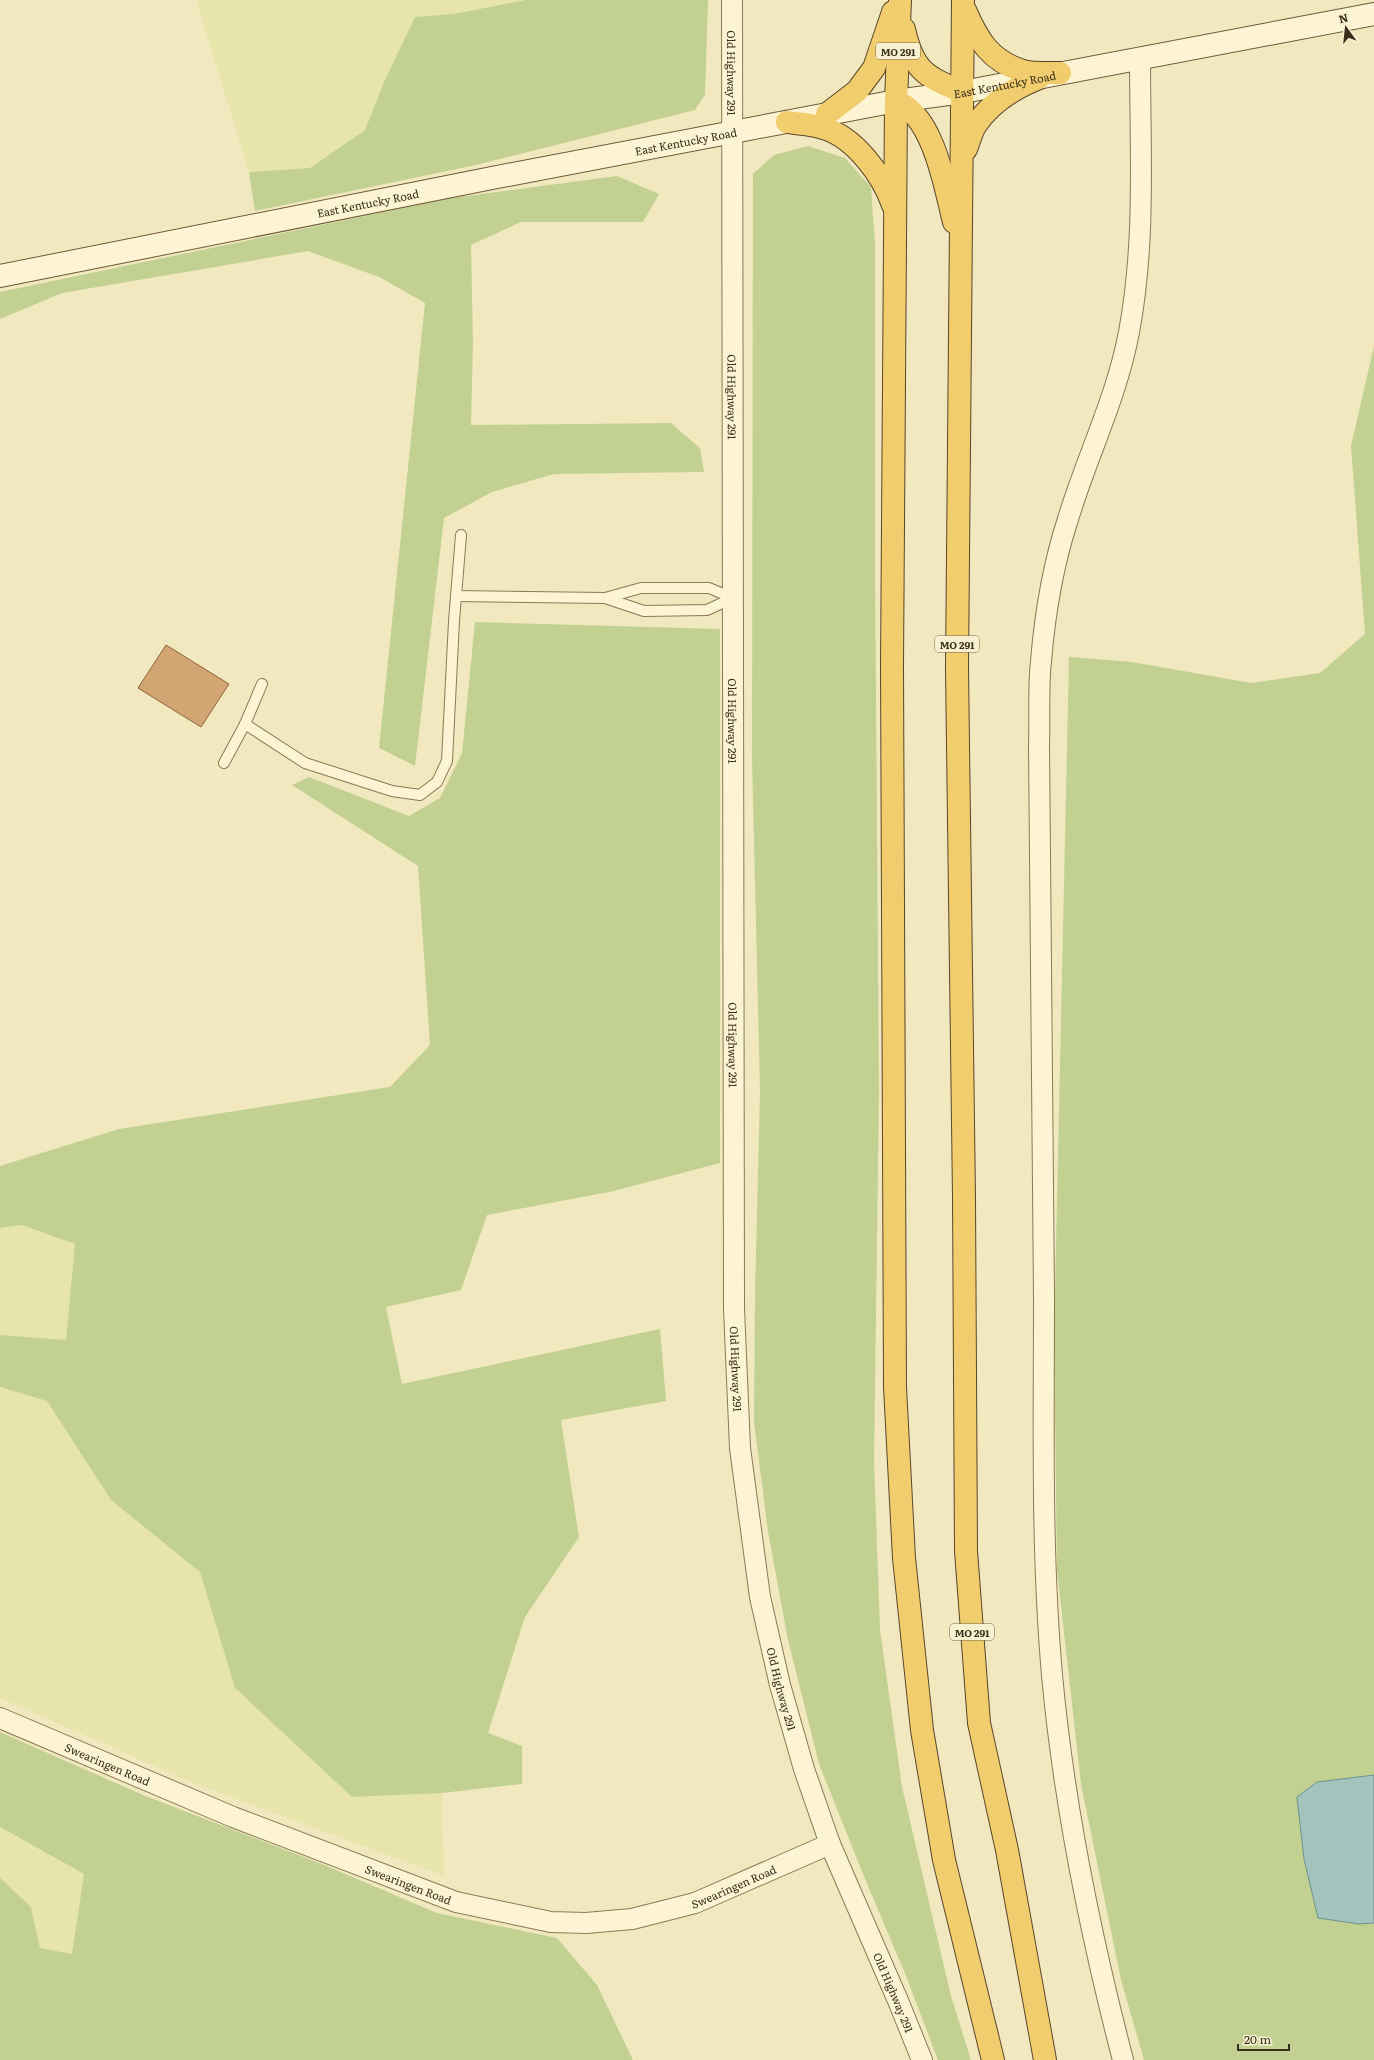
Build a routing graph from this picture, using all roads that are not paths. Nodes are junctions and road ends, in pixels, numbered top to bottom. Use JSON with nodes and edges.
{"nodes":[{"id":1,"x":732,"y":0,"type":"edge"},
{"id":2,"x":963,"y":2,"type":"edge"},
{"id":3,"x":899,"y":3,"type":"edge"},
{"id":4,"x":1374,"y":14,"type":"edge"},
{"id":5,"x":1140,"y":58,"type":"junction"},
{"id":6,"x":1060,"y":73,"type":"junction"},
{"id":7,"x":1039,"y":78,"type":"junction"},
{"id":8,"x":963,"y":92,"type":"junction"},
{"id":9,"x":896,"y":101,"type":"junction"},
{"id":10,"x":827,"y":114,"type":"junction"},
{"id":11,"x":787,"y":122,"type":"junction"},
{"id":12,"x":733,"y":132,"type":"junction"},
{"id":13,"x":962,"y":162,"type":"junction"},
{"id":14,"x":895,"y":211,"type":"junction"},
{"id":15,"x":961,"y":255,"type":"junction"},
{"id":16,"x":0,"y":276,"type":"edge"},
{"id":17,"x":461,"y":534,"type":"dead end"},
{"id":18,"x":456,"y":596,"type":"junction"},
{"id":19,"x":605,"y":598,"type":"junction"},
{"id":20,"x":733,"y":598,"type":"junction"},
{"id":21,"x":262,"y":684,"type":"dead end"},
{"id":22,"x":245,"y":724,"type":"junction"},
{"id":23,"x":224,"y":763,"type":"dead end"},
{"id":24,"x":0,"y":1718,"type":"edge"},
{"id":25,"x":830,"y":1844,"type":"junction"},
{"id":26,"x":922,"y":2060,"type":"edge"},
{"id":27,"x":993,"y":2060,"type":"edge"},
{"id":28,"x":1045,"y":2060,"type":"edge"},
{"id":29,"x":1123,"y":2060,"type":"edge"}],
"edges":[{"from":1,"to":12,"type":"street","name":"Old Highway 291"},
{"from":2,"to":6,"type":"highway"},
{"from":2,"to":8,"type":"highway","number":"MO 291"},
{"from":3,"to":8,"type":"highway"},
{"from":3,"to":9,"type":"highway","number":"MO 291"},
{"from":3,"to":10,"type":"highway"},
{"from":4,"to":5,"type":"main road","name":"East Kentucky Road"},
{"from":5,"to":6,"type":"main road","name":"East Kentucky Road"},
{"from":5,"to":29,"type":"street"},
{"from":6,"to":7,"type":"main road","name":"East Kentucky Road"},
{"from":7,"to":8,"type":"main road","name":"East Kentucky Road"},
{"from":7,"to":13,"type":"highway"},
{"from":8,"to":9,"type":"main road","name":"East Kentucky Road"},
{"from":8,"to":13,"type":"highway","number":"MO 291"},
{"from":9,"to":10,"type":"main road","name":"East Kentucky Road"},
{"from":9,"to":14,"type":"highway","number":"MO 291"},
{"from":9,"to":15,"type":"highway"},
{"from":10,"to":11,"type":"main road","name":"East Kentucky Road"},
{"from":11,"to":12,"type":"main road","name":"East Kentucky Road"},
{"from":11,"to":14,"type":"highway"},
{"from":12,"to":16,"type":"main road","name":"East Kentucky Road"},
{"from":12,"to":20,"type":"street","name":"Old Highway 291"},
{"from":13,"to":15,"type":"highway","number":"MO 291"},
{"from":14,"to":27,"type":"highway","number":"MO 291"},
{"from":15,"to":28,"type":"highway","number":"MO 291"},
{"from":17,"to":18,"type":"lane"},
{"from":18,"to":19,"type":"lane"},
{"from":18,"to":22,"type":"lane"},
{"from":19,"to":20,"type":"lane"},
{"from":19,"to":20,"type":"lane"},
{"from":20,"to":25,"type":"street","name":"Old Highway 291"},
{"from":21,"to":22,"type":"lane"},
{"from":22,"to":23,"type":"lane"},
{"from":24,"to":25,"type":"street","name":"Swearingen Road"},
{"from":25,"to":26,"type":"street","name":"Old Highway 291"}]}
